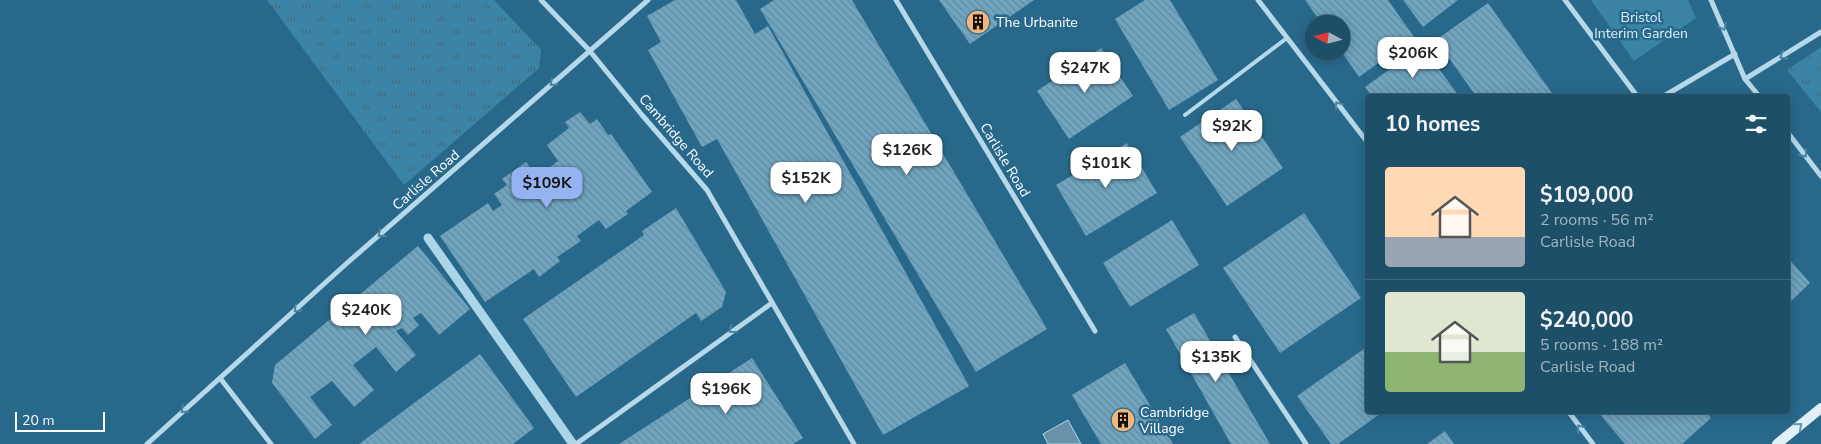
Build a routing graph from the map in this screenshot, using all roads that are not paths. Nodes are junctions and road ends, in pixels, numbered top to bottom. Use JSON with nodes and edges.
{"nodes":[{"id":1,"x":541,"y":0,"type":"edge"},
{"id":2,"x":648,"y":0,"type":"edge"},
{"id":3,"x":896,"y":0,"type":"edge"},
{"id":4,"x":1258,"y":0,"type":"edge"},
{"id":5,"x":1565,"y":0,"type":"edge"},
{"id":6,"x":1711,"y":0,"type":"edge"},
{"id":7,"x":1821,"y":32,"type":"edge"},
{"id":8,"x":1287,"y":38,"type":"junction"},
{"id":9,"x":589,"y":50,"type":"junction"},
{"id":10,"x":1735,"y":54,"type":"junction"},
{"id":11,"x":1746,"y":79,"type":"junction"},
{"id":12,"x":1636,"y":94,"type":"edge"},
{"id":13,"x":1667,"y":94,"type":"edge"},
{"id":14,"x":1757,"y":94,"type":"edge"},
{"id":15,"x":1185,"y":116,"type":"dead end"},
{"id":16,"x":1790,"y":136,"type":"edge"},
{"id":17,"x":1365,"y":139,"type":"edge"},
{"id":18,"x":1821,"y":176,"type":"edge"},
{"id":19,"x":772,"y":303,"type":"junction"},
{"id":20,"x":1095,"y":331,"type":"dead end"},
{"id":21,"x":1235,"y":337,"type":"dead end"},
{"id":22,"x":220,"y":378,"type":"junction"},
{"id":23,"x":1821,"y":408,"type":"edge"},
{"id":24,"x":1570,"y":414,"type":"edge"},
{"id":25,"x":147,"y":444,"type":"edge"},
{"id":26,"x":271,"y":444,"type":"edge"},
{"id":27,"x":576,"y":444,"type":"edge"},
{"id":28,"x":854,"y":444,"type":"edge"},
{"id":29,"x":1306,"y":444,"type":"edge"},
{"id":30,"x":1593,"y":444,"type":"edge"},
{"id":31,"x":1777,"y":444,"type":"edge"}],
"edges":[{"from":1,"to":9,"type":"street","name":"Cambridge Road"},
{"from":2,"to":9,"type":"street","name":"Carlisle Road"},
{"from":3,"to":20,"type":"street","name":"Carlisle Road"},
{"from":4,"to":8,"type":"street"},
{"from":5,"to":12,"type":"street"},
{"from":6,"to":10,"type":"street","one_way":true},
{"from":7,"to":11,"type":"street","one_way":true},
{"from":8,"to":15,"type":"lane"},
{"from":17,"to":8,"type":"street","one_way":true},
{"from":9,"to":19,"type":"street","name":"Cambridge Road"},
{"from":9,"to":22,"type":"street","name":"Carlisle Road","one_way":true},
{"from":10,"to":11,"type":"street"},
{"from":10,"to":13,"type":"street"},
{"from":11,"to":14,"type":"street"},
{"from":16,"to":18,"type":"street","one_way":true},
{"from":19,"to":27,"type":"street","one_way":true},
{"from":19,"to":28,"type":"street","name":"Cambridge Road"},
{"from":21,"to":29,"type":"street"},
{"from":22,"to":25,"type":"street","name":"Carlisle Road","one_way":true},
{"from":22,"to":26,"type":"street"},
{"from":31,"to":23,"type":"main road","one_way":true},
{"from":30,"to":24,"type":"street","one_way":true}]}
